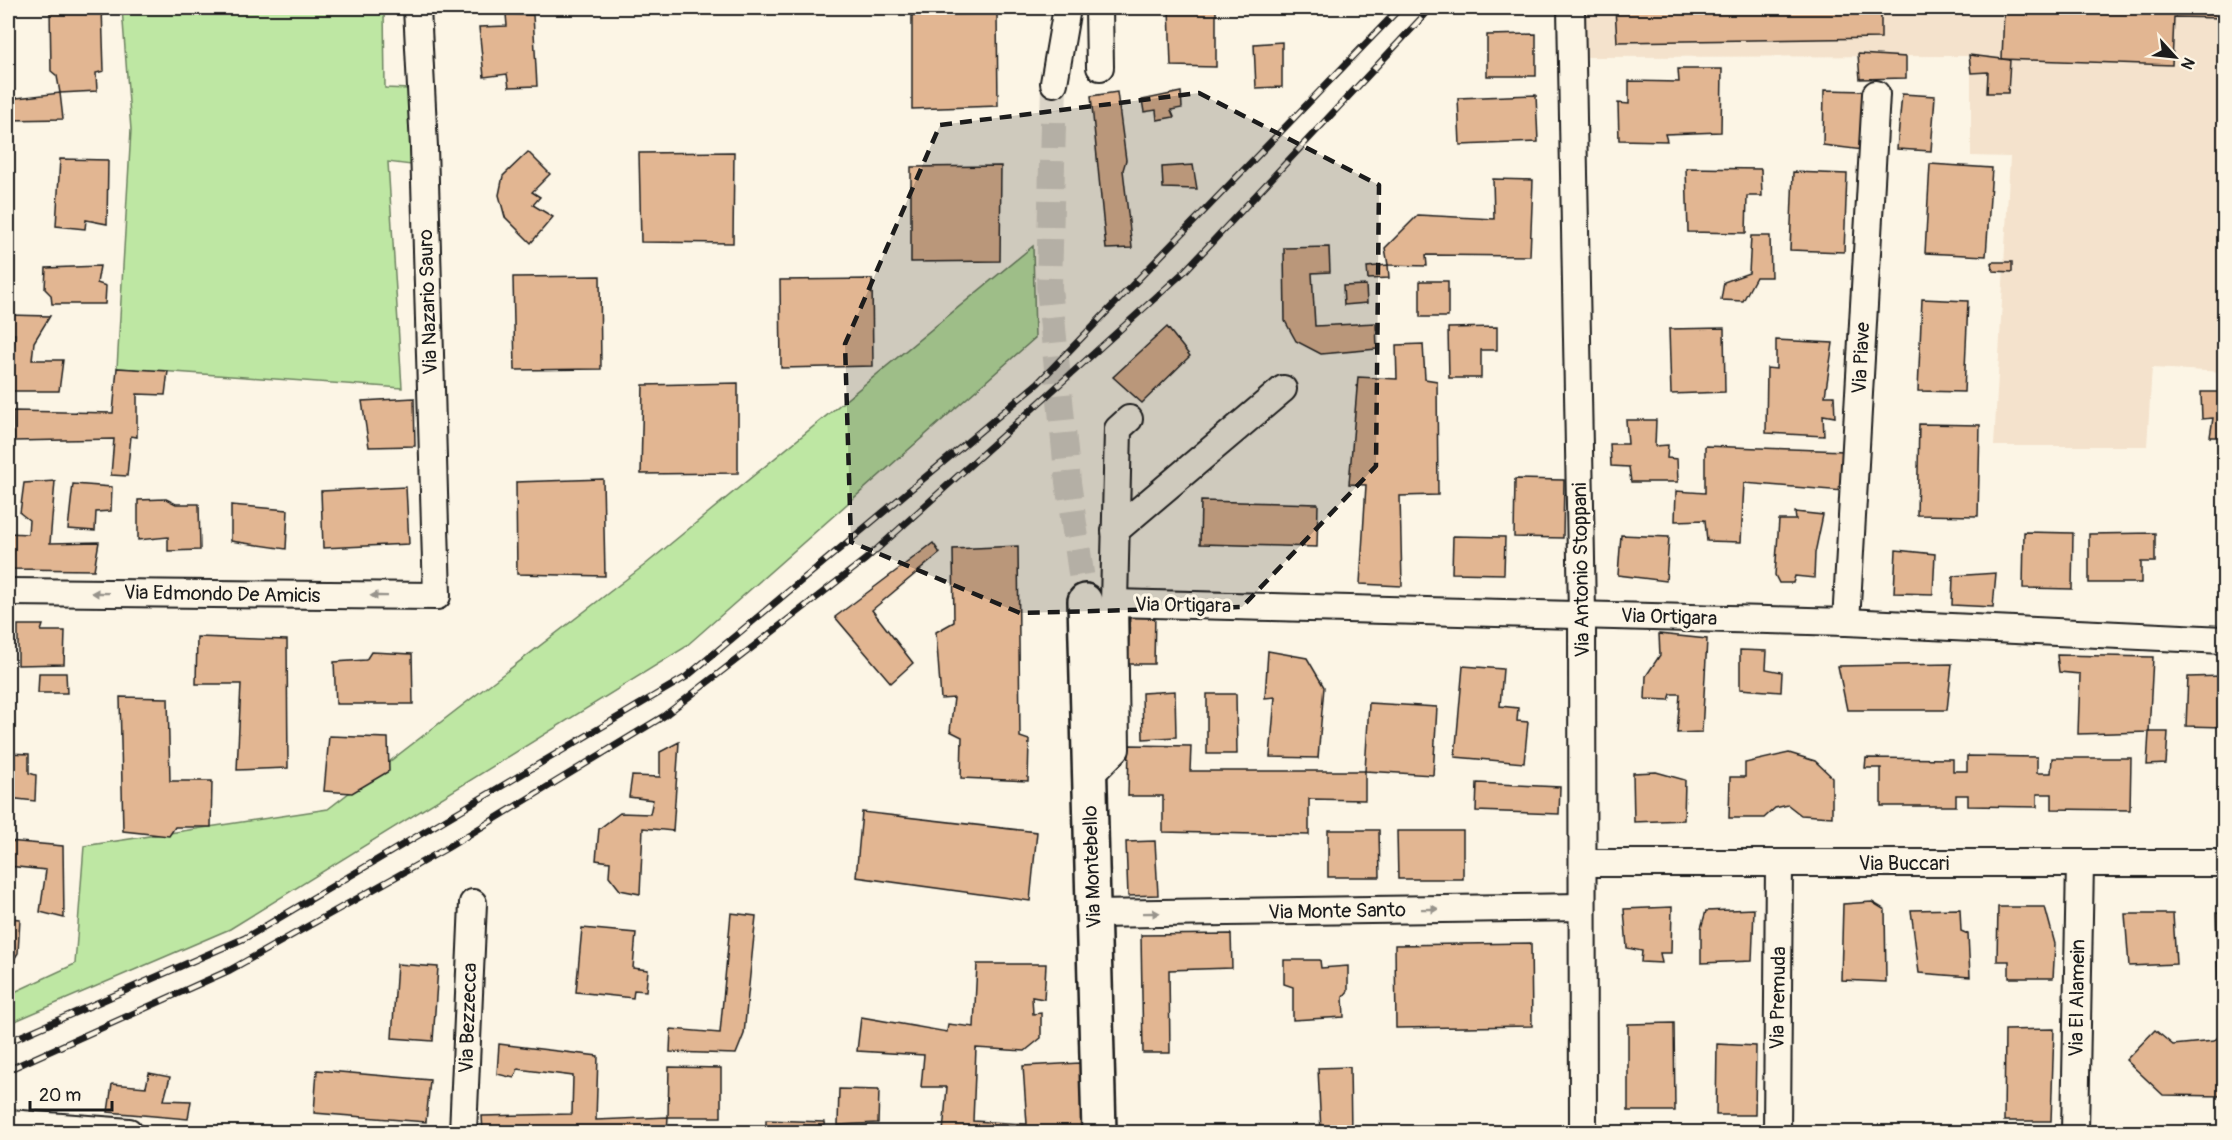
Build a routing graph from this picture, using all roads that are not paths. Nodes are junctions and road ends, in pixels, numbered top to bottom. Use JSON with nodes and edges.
{"nodes":[{"id":1,"x":417,"y":8,"type":"edge"},
{"id":2,"x":1067,"y":8,"type":"edge"},
{"id":3,"x":1099,"y":8,"type":"edge"},
{"id":4,"x":1571,"y":8,"type":"edge"},
{"id":5,"x":1100,"y":68,"type":"dead end"},
{"id":6,"x":1054,"y":83,"type":"tunnel mouth"},
{"id":7,"x":1876,"y":94,"type":"dead end"},
{"id":8,"x":1283,"y":389,"type":"dead end"},
{"id":9,"x":1129,"y":419,"type":"dead end"},
{"id":10,"x":1115,"y":531,"type":"junction"},
{"id":11,"x":8,"y":592,"type":"edge"},
{"id":12,"x":437,"y":596,"type":"joint"},
{"id":13,"x":1099,"y":602,"type":"junction"},
{"id":14,"x":1581,"y":614,"type":"junction"},
{"id":15,"x":1846,"y":622,"type":"junction"},
{"id":16,"x":2224,"y":640,"type":"edge"},
{"id":17,"x":1096,"y":770,"type":"dead end"},
{"id":18,"x":2080,"y":862,"type":"junction"},
{"id":19,"x":1583,"y":863,"type":"junction"},
{"id":20,"x":1779,"y":863,"type":"junction"},
{"id":21,"x":2224,"y":863,"type":"edge"},
{"id":22,"x":473,"y":903,"type":"dead end"},
{"id":23,"x":1582,"y":907,"type":"junction"},
{"id":24,"x":1092,"y":914,"type":"junction"},
{"id":25,"x":8,"y":1124,"type":"edge"},
{"id":26,"x":129,"y":1132,"type":"edge"},
{"id":27,"x":463,"y":1132,"type":"edge"},
{"id":28,"x":1099,"y":1132,"type":"edge"},
{"id":29,"x":1583,"y":1132,"type":"edge"},
{"id":30,"x":1777,"y":1132,"type":"edge"},
{"id":31,"x":2075,"y":1132,"type":"edge"}],
"edges":[{"from":1,"to":12,"type":"street","name":"Via Nazario Sauro"},
{"from":2,"to":6,"type":"street"},
{"from":3,"to":5,"type":"street"},
{"from":4,"to":14,"type":"street","name":"Via Antonio Stoppani"},
{"from":7,"to":15,"type":"street","name":"Via Piave"},
{"from":8,"to":10,"type":"street"},
{"from":9,"to":10,"type":"street"},
{"from":10,"to":13,"type":"street"},
{"from":12,"to":11,"type":"street","name":"Via Edmondo De Amicis","one_way":true},
{"from":13,"to":14,"type":"street","name":"Via Ortigara"},
{"from":13,"to":17,"type":"street"},
{"from":13,"to":24,"type":"street","name":"Via Montebello"},
{"from":14,"to":15,"type":"street","name":"Via Ortigara"},
{"from":14,"to":19,"type":"street","name":"Via Antonio Stoppani"},
{"from":15,"to":16,"type":"street","name":"Via Ortigara"},
{"from":18,"to":20,"type":"street","name":"Via Buccari"},
{"from":18,"to":21,"type":"street","name":"Via Buccari"},
{"from":18,"to":31,"type":"street","name":"Via El Alamein"},
{"from":19,"to":20,"type":"street","name":"Via Buccari"},
{"from":19,"to":23,"type":"street","name":"Via Antonio Stoppani"},
{"from":20,"to":30,"type":"street","name":"Via Premuda"},
{"from":22,"to":27,"type":"street","name":"Via Bezzecca"},
{"from":24,"to":23,"type":"street","name":"Via Monte Santo","one_way":true},
{"from":23,"to":29,"type":"street","name":"Via Antonio Stoppani"},
{"from":24,"to":28,"type":"street","name":"Via Montebello"},
{"from":25,"to":26,"type":"street"}]}
